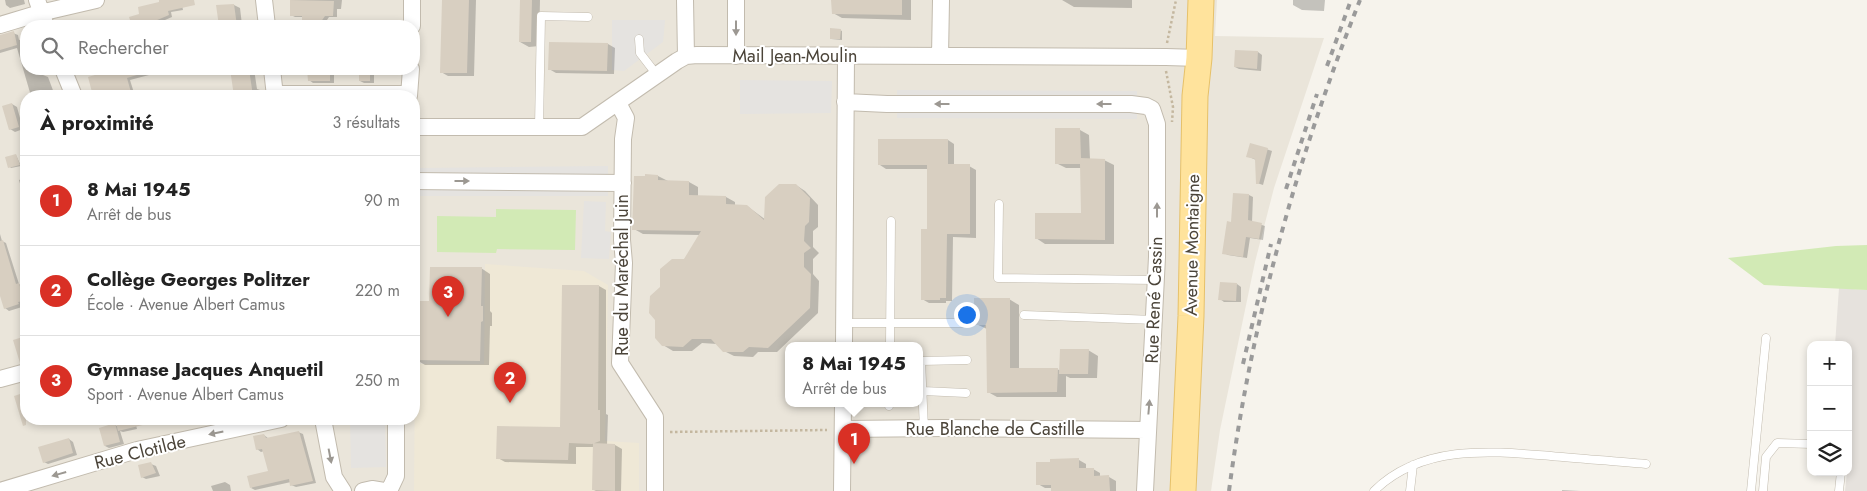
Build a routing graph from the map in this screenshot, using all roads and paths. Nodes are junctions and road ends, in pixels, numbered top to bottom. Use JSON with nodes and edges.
{"nodes":[{"id":1,"x":96,"y":0,"type":"edge"},
{"id":2,"x":264,"y":0,"type":"edge"},
{"id":3,"x":412,"y":0,"type":"edge"},
{"id":4,"x":685,"y":0,"type":"edge"},
{"id":5,"x":736,"y":0,"type":"edge"},
{"id":6,"x":941,"y":0,"type":"edge"},
{"id":7,"x":1201,"y":0,"type":"edge"},
{"id":8,"x":41,"y":13,"type":"edge"},
{"id":9,"x":588,"y":17,"type":"dead end"},
{"id":10,"x":266,"y":20,"type":"edge"},
{"id":11,"x":412,"y":20,"type":"edge"},
{"id":12,"x":0,"y":24,"type":"edge"},
{"id":13,"x":639,"y":39,"type":"dead end"},
{"id":14,"x":686,"y":56,"type":"junction"},
{"id":15,"x":736,"y":56,"type":"junction"},
{"id":16,"x":846,"y":56,"type":"junction"},
{"id":17,"x":940,"y":56,"type":"junction"},
{"id":18,"x":1199,"y":58,"type":"junction"},
{"id":19,"x":65,"y":75,"type":"edge"},
{"id":20,"x":272,"y":75,"type":"edge"},
{"id":21,"x":411,"y":75,"type":"edge"},
{"id":22,"x":657,"y":75,"type":"junction"},
{"id":23,"x":72,"y":90,"type":"edge"},
{"id":24,"x":274,"y":90,"type":"edge"},
{"id":25,"x":409,"y":90,"type":"edge"},
{"id":26,"x":845,"y":102,"type":"junction"},
{"id":27,"x":618,"y":103,"type":"junction"},
{"id":28,"x":598,"y":117,"type":"junction"},
{"id":29,"x":420,"y":126,"type":"edge"},
{"id":30,"x":539,"y":127,"type":"junction"},
{"id":31,"x":623,"y":139,"type":"junction"},
{"id":32,"x":420,"y":181,"type":"edge"},
{"id":33,"x":623,"y":183,"type":"junction"},
{"id":34,"x":999,"y":204,"type":"dead end"},
{"id":35,"x":891,"y":221,"type":"dead end"},
{"id":36,"x":1156,"y":280,"type":"junction"},
{"id":37,"x":1024,"y":315,"type":"dead end"},
{"id":38,"x":1154,"y":320,"type":"junction"},
{"id":39,"x":844,"y":323,"type":"junction"},
{"id":40,"x":890,"y":323,"type":"junction"},
{"id":41,"x":966,"y":323,"type":"dead end"},
{"id":42,"x":1766,"y":338,"type":"dead end"},
{"id":43,"x":844,"y":342,"type":"edge"},
{"id":44,"x":890,"y":342,"type":"edge"},
{"id":45,"x":967,"y":360,"type":"dead end"},
{"id":46,"x":923,"y":361,"type":"edge"},
{"id":47,"x":20,"y":372,"type":"edge"},
{"id":48,"x":1,"y":374,"type":"edge"},
{"id":49,"x":923,"y":391,"type":"joint"},
{"id":50,"x":966,"y":393,"type":"dead end"},
{"id":51,"x":843,"y":407,"type":"edge"},
{"id":52,"x":253,"y":425,"type":"edge"},
{"id":53,"x":324,"y":425,"type":"edge"},
{"id":54,"x":396,"y":425,"type":"edge"},
{"id":55,"x":924,"y":428,"type":"junction"},
{"id":56,"x":843,"y":430,"type":"junction"},
{"id":57,"x":1147,"y":430,"type":"junction"},
{"id":58,"x":654,"y":432,"type":"junction"},
{"id":59,"x":1807,"y":444,"type":"edge"},
{"id":60,"x":1646,"y":464,"type":"dead end"},
{"id":61,"x":1413,"y":465,"type":"junction"},
{"id":62,"x":1840,"y":476,"type":"edge"},
{"id":63,"x":0,"y":491,"type":"edge"},
{"id":64,"x":344,"y":491,"type":"edge"},
{"id":65,"x":363,"y":491,"type":"edge"},
{"id":66,"x":384,"y":491,"type":"edge"},
{"id":67,"x":389,"y":491,"type":"edge"},
{"id":68,"x":654,"y":491,"type":"edge"},
{"id":69,"x":842,"y":491,"type":"edge"},
{"id":70,"x":1145,"y":491,"type":"edge"},
{"id":71,"x":1183,"y":491,"type":"edge"},
{"id":72,"x":1374,"y":491,"type":"edge"},
{"id":73,"x":1410,"y":491,"type":"edge"},
{"id":74,"x":1751,"y":491,"type":"edge"},
{"id":75,"x":1763,"y":491,"type":"edge"},
{"id":76,"x":1839,"y":491,"type":"edge"}],
"edges":[{"from":1,"to":8,"type":"street"},
{"from":2,"to":10,"type":"street"},
{"from":3,"to":11,"type":"street"},
{"from":4,"to":14,"type":"street"},
{"from":5,"to":15,"type":"street","one_way":true},
{"from":6,"to":17,"type":"street"},
{"from":7,"to":18,"type":"main road","name":"Avenue Montaigne"},
{"from":8,"to":12,"type":"street"},
{"from":9,"to":30,"type":"lane"},
{"from":13,"to":22,"type":"lane"},
{"from":14,"to":15,"type":"street","name":"Mail Jean-Moulin"},
{"from":14,"to":22,"type":"street"},
{"from":15,"to":16,"type":"street","name":"Mail Jean-Moulin"},
{"from":16,"to":17,"type":"street","name":"Mail Jean-Moulin"},
{"from":16,"to":26,"type":"street"},
{"from":17,"to":18,"type":"street","name":"Mail Jean-Moulin"},
{"from":18,"to":71,"type":"main road","name":"Avenue Montaigne"},
{"from":19,"to":23,"type":"street"},
{"from":20,"to":24,"type":"street"},
{"from":21,"to":25,"type":"street"},
{"from":22,"to":27,"type":"street"},
{"from":36,"to":26,"type":"street","name":"Rue René Cassin","one_way":true},
{"from":26,"to":39,"type":"street"},
{"from":27,"to":28,"type":"street"},
{"from":27,"to":31,"type":"street","name":"Rue du Maréchal Juin"},
{"from":28,"to":30,"type":"street"},
{"from":28,"to":31,"type":"street"},
{"from":29,"to":30,"type":"street"},
{"from":31,"to":33,"type":"street","name":"Rue du Maréchal Juin"},
{"from":32,"to":33,"type":"street","one_way":true},
{"from":33,"to":58,"type":"street","name":"Rue du Maréchal Juin"},
{"from":34,"to":36,"type":"lane"},
{"from":35,"to":40,"type":"lane"},
{"from":36,"to":38,"type":"street","name":"Rue René Cassin"},
{"from":37,"to":38,"type":"lane"},
{"from":57,"to":38,"type":"street","name":"Rue René Cassin","one_way":true},
{"from":39,"to":40,"type":"lane"},
{"from":39,"to":43,"type":"street"},
{"from":40,"to":41,"type":"lane"},
{"from":40,"to":44,"type":"lane"},
{"from":42,"to":74,"type":"lane"},
{"from":45,"to":46,"type":"lane"},
{"from":47,"to":48,"type":"street"},
{"from":49,"to":50,"type":"lane"},
{"from":49,"to":55,"type":"lane"},
{"from":51,"to":56,"type":"street"},
{"from":52,"to":63,"type":"street","name":"Rue Clotilde","one_way":true},
{"from":53,"to":64,"type":"street","one_way":true},
{"from":54,"to":67,"type":"street"},
{"from":55,"to":56,"type":"street","name":"Rue Blanche de Castille"},
{"from":55,"to":57,"type":"street","name":"Rue Blanche de Castille"},
{"from":56,"to":58,"type":"path"},
{"from":56,"to":69,"type":"street"},
{"from":57,"to":70,"type":"street","name":"Rue René Cassin"},
{"from":58,"to":68,"type":"street","name":"Rue du Maréchal Juin"},
{"from":59,"to":75,"type":"lane"},
{"from":60,"to":61,"type":"lane"},
{"from":61,"to":72,"type":"lane"},
{"from":61,"to":73,"type":"lane"},
{"from":62,"to":76,"type":"lane"},
{"from":65,"to":66,"type":"street"}]}
